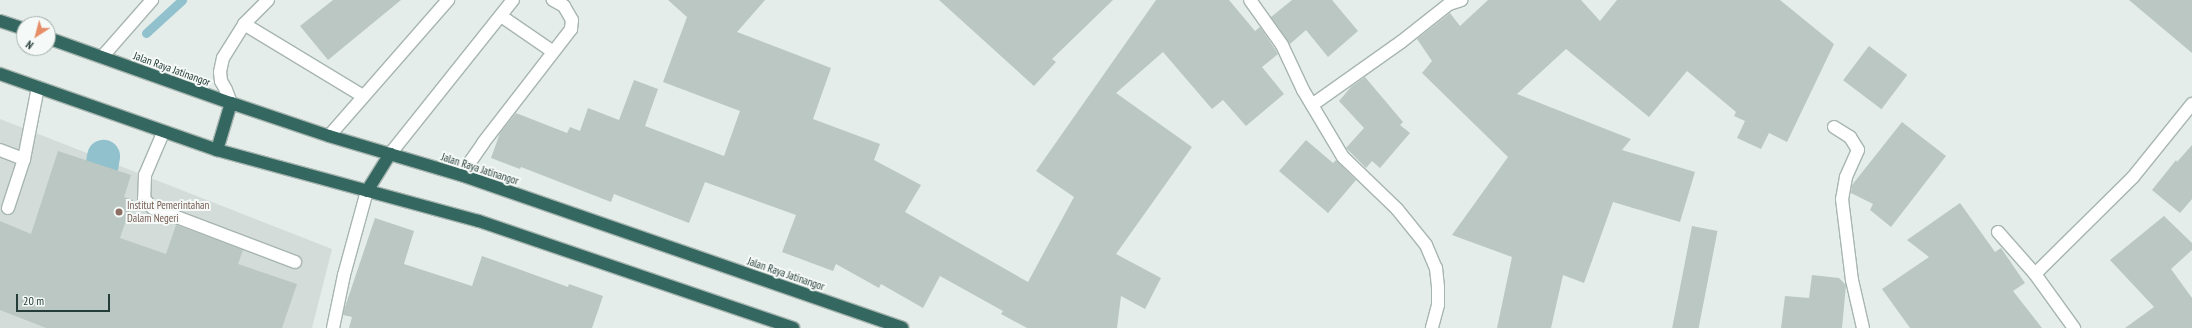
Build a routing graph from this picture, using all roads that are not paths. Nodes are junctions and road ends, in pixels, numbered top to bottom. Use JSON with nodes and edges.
{"nodes":[{"id":1,"x":152,"y":0,"type":"edge"},
{"id":2,"x":268,"y":0,"type":"edge"},
{"id":3,"x":448,"y":0,"type":"edge"},
{"id":4,"x":513,"y":0,"type":"edge"},
{"id":5,"x":553,"y":0,"type":"edge"},
{"id":6,"x":1250,"y":0,"type":"edge"},
{"id":7,"x":1461,"y":0,"type":"edge"},
{"id":8,"x":501,"y":16,"type":"junction"},
{"id":9,"x":0,"y":21,"type":"edge"},
{"id":10,"x":244,"y":24,"type":"junction"},
{"id":11,"x":16,"y":27,"type":"edge"},
{"id":12,"x":56,"y":41,"type":"edge"},
{"id":13,"x":552,"y":51,"type":"junction"},
{"id":14,"x":102,"y":57,"type":"junction"},
{"id":15,"x":0,"y":74,"type":"edge"},
{"id":16,"x":38,"y":87,"type":"junction"},
{"id":17,"x":362,"y":96,"type":"junction"},
{"id":18,"x":231,"y":103,"type":"junction"},
{"id":19,"x":2192,"y":104,"type":"edge"},
{"id":20,"x":1312,"y":105,"type":"junction"},
{"id":21,"x":1834,"y":127,"type":"dead end"},
{"id":22,"x":163,"y":133,"type":"junction"},
{"id":23,"x":329,"y":136,"type":"junction"},
{"id":24,"x":0,"y":150,"type":"edge"},
{"id":25,"x":218,"y":150,"type":"junction"},
{"id":26,"x":390,"y":154,"type":"junction"},
{"id":27,"x":24,"y":158,"type":"junction"},
{"id":28,"x":461,"y":176,"type":"junction"},
{"id":29,"x":367,"y":191,"type":"junction"},
{"id":30,"x":8,"y":208,"type":"dead end"},
{"id":31,"x":1998,"y":232,"type":"dead end"},
{"id":32,"x":296,"y":262,"type":"dead end"},
{"id":33,"x":2035,"y":274,"type":"junction"},
{"id":34,"x":333,"y":328,"type":"edge"},
{"id":35,"x":793,"y":328,"type":"edge"},
{"id":36,"x":902,"y":328,"type":"edge"},
{"id":37,"x":1432,"y":328,"type":"edge"},
{"id":38,"x":1863,"y":328,"type":"edge"},
{"id":39,"x":2074,"y":328,"type":"edge"}],
"edges":[{"from":1,"to":14,"type":"street"},
{"from":2,"to":10,"type":"street"},
{"from":3,"to":17,"type":"street"},
{"from":4,"to":8,"type":"street"},
{"from":5,"to":13,"type":"street"},
{"from":6,"to":20,"type":"street"},
{"from":7,"to":20,"type":"street"},
{"from":8,"to":13,"type":"street"},
{"from":8,"to":26,"type":"street"},
{"from":9,"to":11,"type":"highway"},
{"from":10,"to":17,"type":"street"},
{"from":10,"to":18,"type":"street"},
{"from":12,"to":14,"type":"highway","name":"Jalan Raya Jatinangor"},
{"from":13,"to":28,"type":"street"},
{"from":14,"to":18,"type":"highway","name":"Jalan Raya Jatinangor"},
{"from":15,"to":16,"type":"highway"},
{"from":16,"to":22,"type":"highway"},
{"from":16,"to":27,"type":"street"},
{"from":17,"to":23,"type":"street"},
{"from":18,"to":23,"type":"highway","name":"Jalan Raya Jatinangor"},
{"from":18,"to":25,"type":"highway"},
{"from":19,"to":33,"type":"street"},
{"from":20,"to":37,"type":"street"},
{"from":21,"to":38,"type":"street"},
{"from":22,"to":25,"type":"highway"},
{"from":22,"to":32,"type":"street"},
{"from":23,"to":26,"type":"highway","name":"Jalan Raya Jatinangor"},
{"from":24,"to":27,"type":"street"},
{"from":25,"to":29,"type":"highway"},
{"from":26,"to":28,"type":"highway","name":"Jalan Raya Jatinangor"},
{"from":26,"to":29,"type":"highway"},
{"from":27,"to":30,"type":"street"},
{"from":28,"to":36,"type":"highway","name":"Jalan Raya Jatinangor"},
{"from":29,"to":34,"type":"street"},
{"from":29,"to":35,"type":"highway"},
{"from":31,"to":33,"type":"street"},
{"from":33,"to":39,"type":"street"}]}
